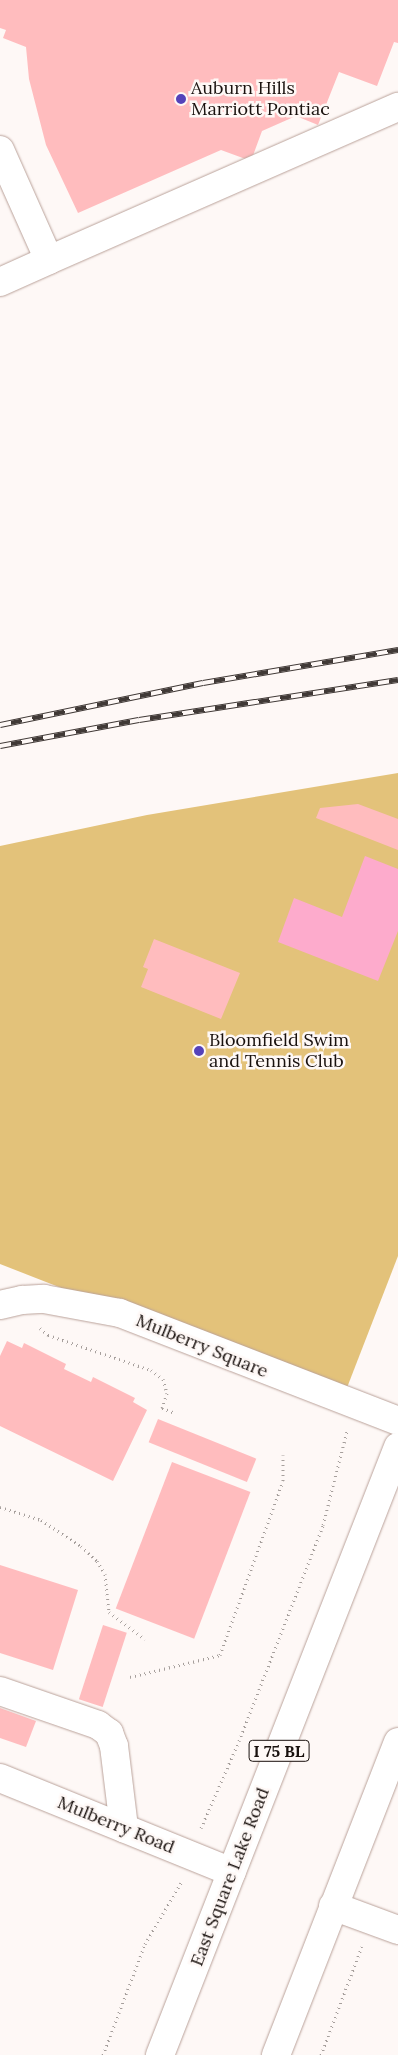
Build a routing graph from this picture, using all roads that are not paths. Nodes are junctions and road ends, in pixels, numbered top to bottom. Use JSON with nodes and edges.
{"nodes":[{"id":1,"x":398,"y":107,"type":"edge"},
{"id":2,"x":0,"y":150,"type":"edge"},
{"id":3,"x":49,"y":260,"type":"junction"},
{"id":4,"x":0,"y":282,"type":"edge"},
{"id":5,"x":0,"y":1306,"type":"edge"},
{"id":6,"x":398,"y":1421,"type":"edge"},
{"id":7,"x":398,"y":1447,"type":"edge"},
{"id":8,"x":0,"y":1691,"type":"edge"},
{"id":9,"x":398,"y":1742,"type":"edge"},
{"id":10,"x":0,"y":1778,"type":"edge"},
{"id":11,"x":124,"y":1828,"type":"junction"},
{"id":12,"x":232,"y":1872,"type":"junction"},
{"id":13,"x":333,"y":1906,"type":"junction"},
{"id":14,"x":398,"y":1930,"type":"edge"},
{"id":15,"x":160,"y":2055,"type":"edge"},
{"id":16,"x":276,"y":2055,"type":"edge"}],
"edges":[{"from":1,"to":3,"type":"main road"},
{"from":2,"to":3,"type":"main road"},
{"from":3,"to":4,"type":"main road"},
{"from":5,"to":6,"type":"main road","name":"Mulberry Square"},
{"from":7,"to":12,"type":"main road","name":"East Square Lake Road","number":"I 75 BL"},
{"from":8,"to":11,"type":"main road"},
{"from":9,"to":13,"type":"main road"},
{"from":10,"to":11,"type":"main road","name":"Mulberry Road"},
{"from":11,"to":12,"type":"main road","name":"Mulberry Road"},
{"from":12,"to":15,"type":"main road","name":"East Square Lake Road","number":"I 75 BL"},
{"from":13,"to":14,"type":"main road"},
{"from":13,"to":16,"type":"main road"}]}
